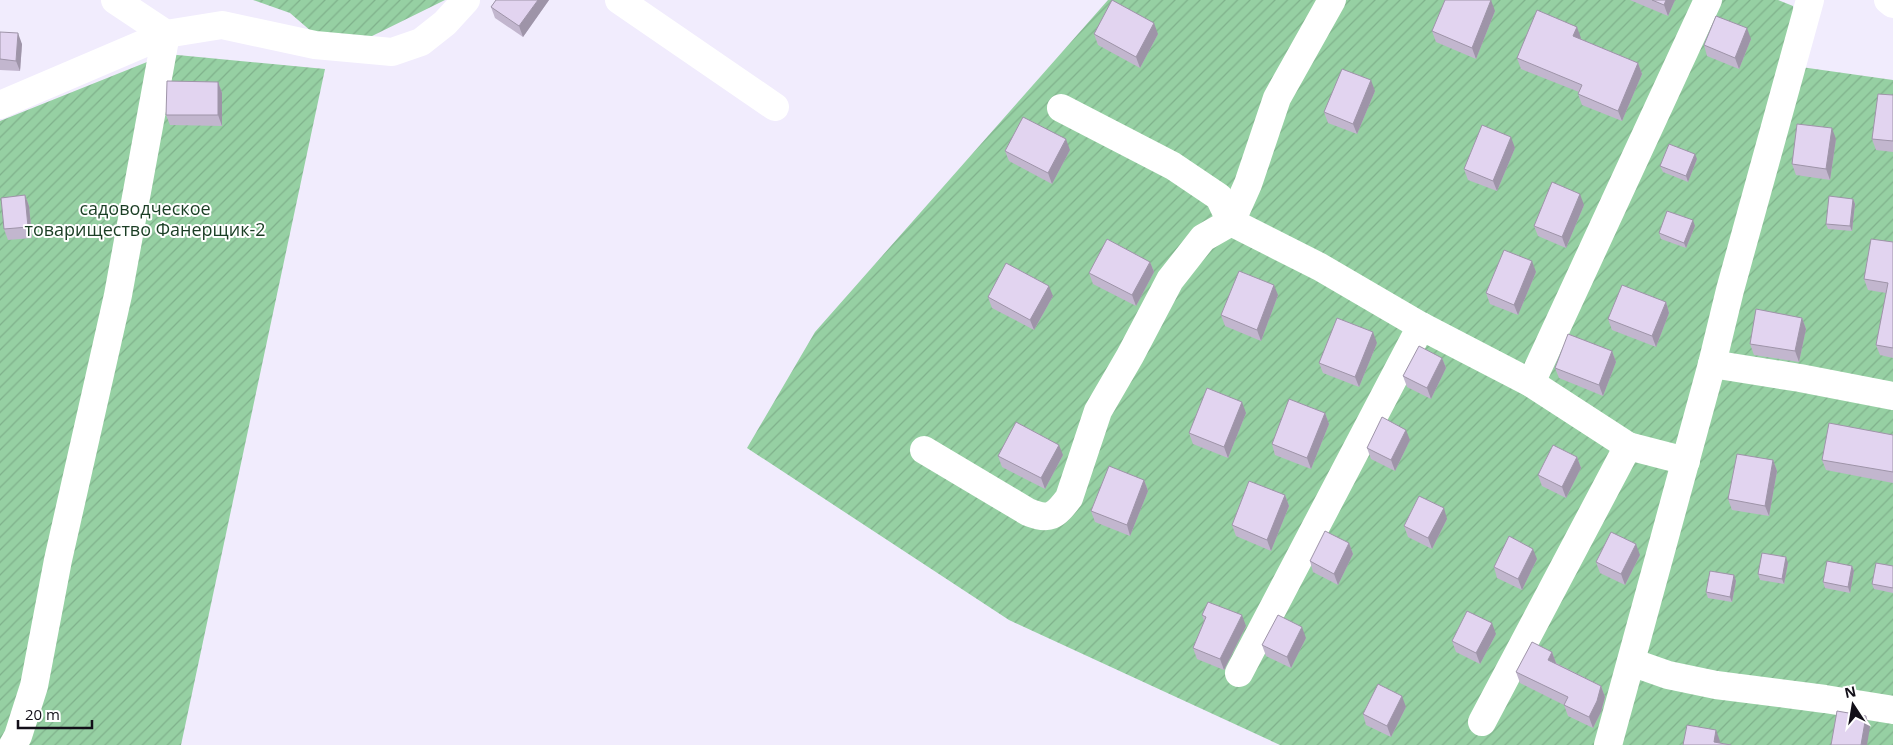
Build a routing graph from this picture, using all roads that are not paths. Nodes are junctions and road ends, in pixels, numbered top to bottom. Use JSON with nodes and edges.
{"nodes":[{"id":1,"x":115,"y":0,"type":"edge"},
{"id":2,"x":466,"y":0,"type":"edge"},
{"id":3,"x":619,"y":0,"type":"edge"},
{"id":4,"x":1332,"y":0,"type":"edge"},
{"id":5,"x":1708,"y":0,"type":"edge"},
{"id":6,"x":1810,"y":0,"type":"edge"},
{"id":7,"x":1888,"y":0,"type":"edge"},
{"id":8,"x":1893,"y":4,"type":"edge"},
{"id":9,"x":166,"y":34,"type":"junction"},
{"id":10,"x":0,"y":105,"type":"edge"},
{"id":11,"x":775,"y":107,"type":"dead end"},
{"id":12,"x":1062,"y":108,"type":"dead end"},
{"id":13,"x":1231,"y":222,"type":"junction"},
{"id":14,"x":1421,"y":326,"type":"junction"},
{"id":15,"x":1712,"y":364,"type":"junction"},
{"id":16,"x":1532,"y":383,"type":"junction"},
{"id":17,"x":1893,"y":396,"type":"edge"},
{"id":18,"x":1628,"y":446,"type":"junction"},
{"id":19,"x":924,"y":450,"type":"dead end"},
{"id":20,"x":1686,"y":461,"type":"junction"},
{"id":21,"x":1632,"y":662,"type":"junction"},
{"id":22,"x":1239,"y":673,"type":"dead end"},
{"id":23,"x":1893,"y":710,"type":"edge"},
{"id":24,"x":1482,"y":722,"type":"dead end"},
{"id":25,"x":13,"y":745,"type":"edge"},
{"id":26,"x":1608,"y":745,"type":"edge"}],
"edges":[{"from":1,"to":9,"type":"street"},
{"from":2,"to":9,"type":"street"},
{"from":3,"to":11,"type":"street"},
{"from":4,"to":13,"type":"street"},
{"from":5,"to":16,"type":"street"},
{"from":6,"to":15,"type":"street"},
{"from":7,"to":8,"type":"street"},
{"from":9,"to":10,"type":"street"},
{"from":9,"to":25,"type":"street"},
{"from":12,"to":13,"type":"street"},
{"from":13,"to":14,"type":"street"},
{"from":13,"to":19,"type":"street"},
{"from":14,"to":16,"type":"street"},
{"from":14,"to":22,"type":"street"},
{"from":15,"to":17,"type":"street"},
{"from":15,"to":20,"type":"street"},
{"from":16,"to":18,"type":"street"},
{"from":18,"to":20,"type":"street"},
{"from":18,"to":24,"type":"street"},
{"from":20,"to":21,"type":"street"},
{"from":21,"to":23,"type":"street"},
{"from":21,"to":26,"type":"street"}]}
